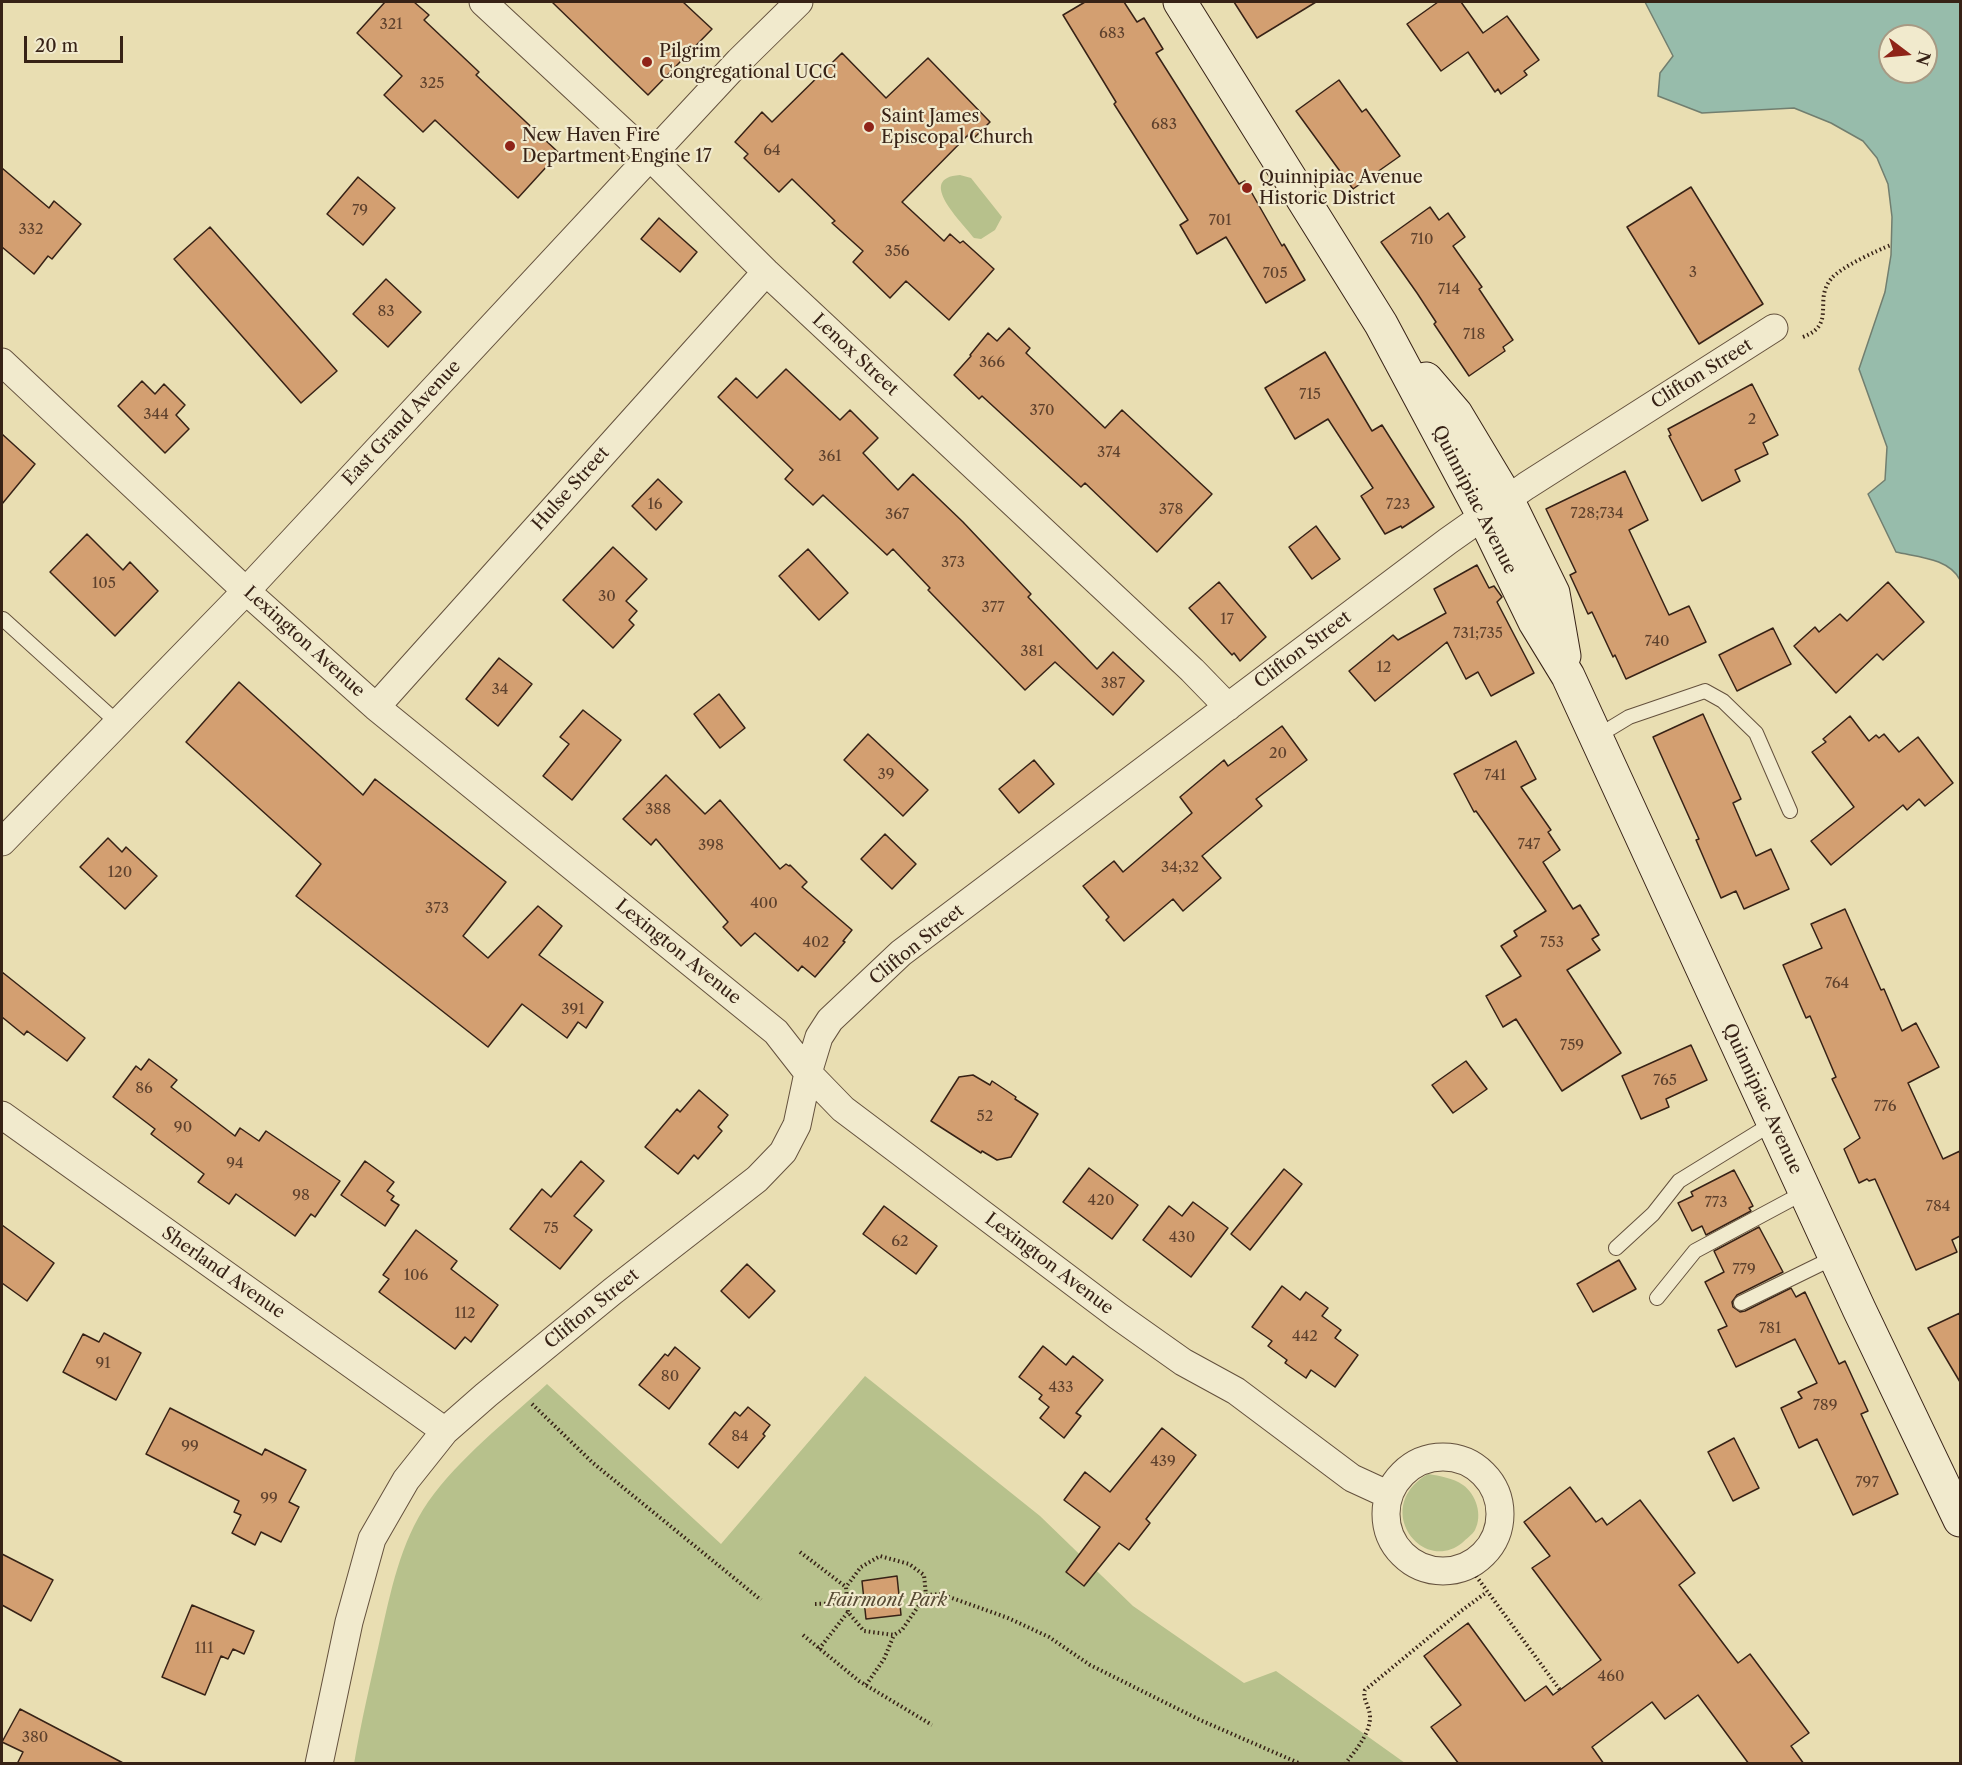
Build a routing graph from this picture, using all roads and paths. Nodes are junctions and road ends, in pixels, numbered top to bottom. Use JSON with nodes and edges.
{"nodes":[{"id":1,"x":483,"y":2,"type":"edge"},
{"id":2,"x":799,"y":2,"type":"edge"},
{"id":3,"x":1180,"y":2,"type":"edge"},
{"id":4,"x":650,"y":157,"type":"junction"},
{"id":5,"x":1891,"y":245,"type":"dead end"},
{"id":6,"x":766,"y":272,"type":"junction"},
{"id":7,"x":1785,"y":334,"type":"joint"},
{"id":8,"x":2,"y":362,"type":"edge"},
{"id":9,"x":1495,"y":507,"type":"junction"},
{"id":10,"x":246,"y":591,"type":"junction"},
{"id":11,"x":3,"y":619,"type":"dead end"},
{"id":12,"x":376,"y":707,"type":"junction"},
{"id":13,"x":1228,"y":707,"type":"junction"},
{"id":14,"x":118,"y":723,"type":"junction"},
{"id":15,"x":1596,"y":737,"type":"junction"},
{"id":16,"x":1790,"y":811,"type":"dead end"},
{"id":17,"x":2,"y":842,"type":"edge"},
{"id":18,"x":808,"y":1073,"type":"junction"},
{"id":19,"x":2,"y":1114,"type":"edge"},
{"id":20,"x":1773,"y":1123,"type":"junction"},
{"id":21,"x":1805,"y":1192,"type":"junction"},
{"id":22,"x":1616,"y":1248,"type":"dead end"},
{"id":23,"x":1835,"y":1257,"type":"junction"},
{"id":24,"x":1657,"y":1298,"type":"dead end"},
{"id":25,"x":1741,"y":1303,"type":"dead end"},
{"id":26,"x":532,"y":1404,"type":"dead end"},
{"id":27,"x":445,"y":1431,"type":"junction"},
{"id":28,"x":1389,"y":1495,"type":"junction"},
{"id":29,"x":1960,"y":1520,"type":"edge"},
{"id":30,"x":800,"y":1552,"type":"dead end"},
{"id":31,"x":1468,"y":1566,"type":"junction"},
{"id":32,"x":846,"y":1587,"type":"junction"},
{"id":33,"x":1487,"y":1592,"type":"junction"},
{"id":34,"x":926,"y":1595,"type":"junction"},
{"id":35,"x":761,"y":1600,"type":"dead end"},
{"id":36,"x":847,"y":1603,"type":"junction"},
{"id":37,"x":815,"y":1604,"type":"dead end"},
{"id":38,"x":848,"y":1612,"type":"junction"},
{"id":39,"x":803,"y":1635,"type":"dead end"},
{"id":40,"x":894,"y":1635,"type":"junction"},
{"id":41,"x":819,"y":1649,"type":"junction"},
{"id":42,"x":866,"y":1685,"type":"junction"},
{"id":43,"x":1560,"y":1690,"type":"dead end"},
{"id":44,"x":932,"y":1725,"type":"dead end"},
{"id":45,"x":320,"y":1764,"type":"edge"},
{"id":46,"x":1301,"y":1764,"type":"edge"},
{"id":47,"x":1345,"y":1764,"type":"edge"}],
"edges":[{"from":1,"to":4,"type":"street","name":"Lenox Street"},
{"from":2,"to":4,"type":"street","name":"East Grand Avenue"},
{"from":3,"to":9,"type":"main road","name":"Quinnipiac Avenue"},
{"from":4,"to":6,"type":"street","name":"Lenox Street"},
{"from":4,"to":10,"type":"street","name":"East Grand Avenue"},
{"from":5,"to":7,"type":"path"},
{"from":6,"to":12,"type":"street","name":"Hulse Street"},
{"from":6,"to":13,"type":"street","name":"Lenox Street"},
{"from":7,"to":9,"type":"street","name":"Clifton Street"},
{"from":8,"to":10,"type":"street","name":"Lexington Avenue"},
{"from":9,"to":13,"type":"street","name":"Clifton Street"},
{"from":9,"to":15,"type":"main road","name":"Quinnipiac Avenue"},
{"from":10,"to":12,"type":"street","name":"Lexington Avenue"},
{"from":10,"to":14,"type":"street","name":"East Grand Avenue"},
{"from":11,"to":14,"type":"lane"},
{"from":12,"to":18,"type":"street","name":"Lexington Avenue"},
{"from":13,"to":18,"type":"street","name":"Clifton Street"},
{"from":14,"to":17,"type":"street","name":"East Grand Avenue"},
{"from":15,"to":16,"type":"lane"},
{"from":15,"to":20,"type":"main road","name":"Quinnipiac Avenue"},
{"from":18,"to":27,"type":"street","name":"Clifton Street"},
{"from":18,"to":28,"type":"street","name":"Lexington Avenue"},
{"from":19,"to":27,"type":"street","name":"Sherland Avenue"},
{"from":20,"to":21,"type":"main road","name":"Quinnipiac Avenue"},
{"from":20,"to":22,"type":"lane"},
{"from":21,"to":23,"type":"main road","name":"Quinnipiac Avenue"},
{"from":21,"to":24,"type":"lane"},
{"from":23,"to":25,"type":"lane"},
{"from":23,"to":29,"type":"main road","name":"Quinnipiac Avenue"},
{"from":26,"to":35,"type":"path"},
{"from":27,"to":45,"type":"street","name":"Clifton Street"},
{"from":28,"to":31,"type":"street"},
{"from":28,"to":31,"type":"street"},
{"from":30,"to":32,"type":"path"},
{"from":31,"to":33,"type":"path"},
{"from":32,"to":34,"type":"path"},
{"from":32,"to":36,"type":"path"},
{"from":33,"to":43,"type":"path"},
{"from":33,"to":47,"type":"path"},
{"from":34,"to":40,"type":"path"},
{"from":34,"to":46,"type":"path"},
{"from":36,"to":37,"type":"path"},
{"from":36,"to":38,"type":"path"},
{"from":38,"to":40,"type":"path"},
{"from":38,"to":41,"type":"path"},
{"from":39,"to":41,"type":"path"},
{"from":40,"to":42,"type":"path"},
{"from":41,"to":42,"type":"path"},
{"from":42,"to":44,"type":"path"}]}
